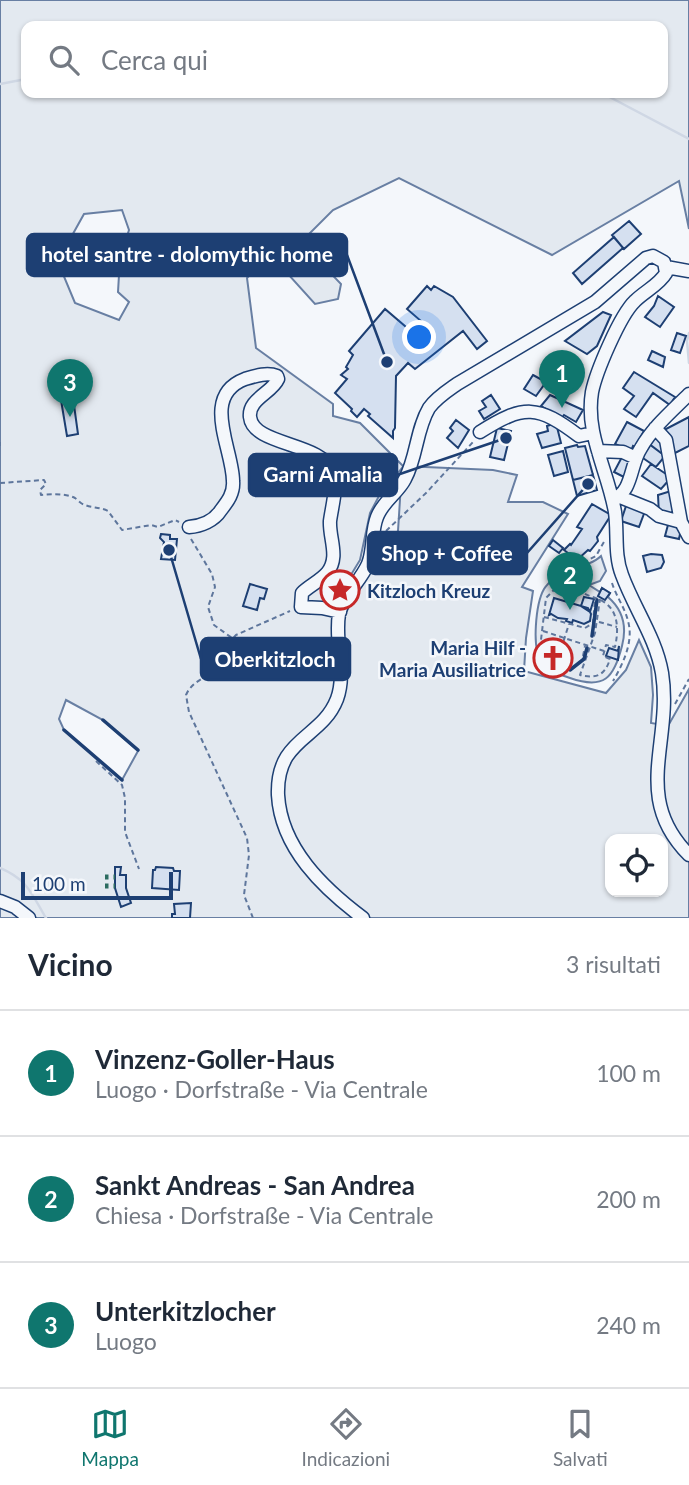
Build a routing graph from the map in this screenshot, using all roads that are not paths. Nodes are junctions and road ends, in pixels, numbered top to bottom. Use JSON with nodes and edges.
{"nodes":[{"id":1,"x":669,"y":267,"type":"junction"},
{"id":2,"x":689,"y":271,"type":"edge"},
{"id":3,"x":689,"y":394,"type":"edge"},
{"id":4,"x":655,"y":428,"type":"junction"},
{"id":5,"x":480,"y":432,"type":"road end"},
{"id":6,"x":593,"y":433,"type":"junction"},
{"id":7,"x":598,"y":451,"type":"junction"},
{"id":8,"x":636,"y":458,"type":"junction"},
{"id":9,"x":617,"y":498,"type":"junction"},
{"id":10,"x":681,"y":522,"type":"junction"},
{"id":11,"x":188,"y":527,"type":"road end"},
{"id":12,"x":689,"y":537,"type":"edge"},
{"id":13,"x":340,"y":612,"type":"junction"},
{"id":14,"x":689,"y":855,"type":"edge"},
{"id":15,"x":0,"y":901,"type":"edge"},
{"id":16,"x":29,"y":918,"type":"edge"},
{"id":17,"x":363,"y":918,"type":"edge"}],
"edges":[{"from":1,"to":2,"type":"street"},
{"from":1,"to":6,"type":"street"},
{"from":1,"to":13,"type":"street"},
{"from":3,"to":4,"type":"street"},
{"from":4,"to":8,"type":"street"},
{"from":4,"to":10,"type":"street"},
{"from":5,"to":6,"type":"street"},
{"from":6,"to":7,"type":"street"},
{"from":7,"to":8,"type":"street"},
{"from":7,"to":9,"type":"street"},
{"from":8,"to":9,"type":"street"},
{"from":9,"to":10,"type":"street"},
{"from":9,"to":14,"type":"street"},
{"from":10,"to":12,"type":"street"},
{"from":11,"to":13,"type":"street"},
{"from":13,"to":17,"type":"street"},
{"from":15,"to":16,"type":"street"}]}
